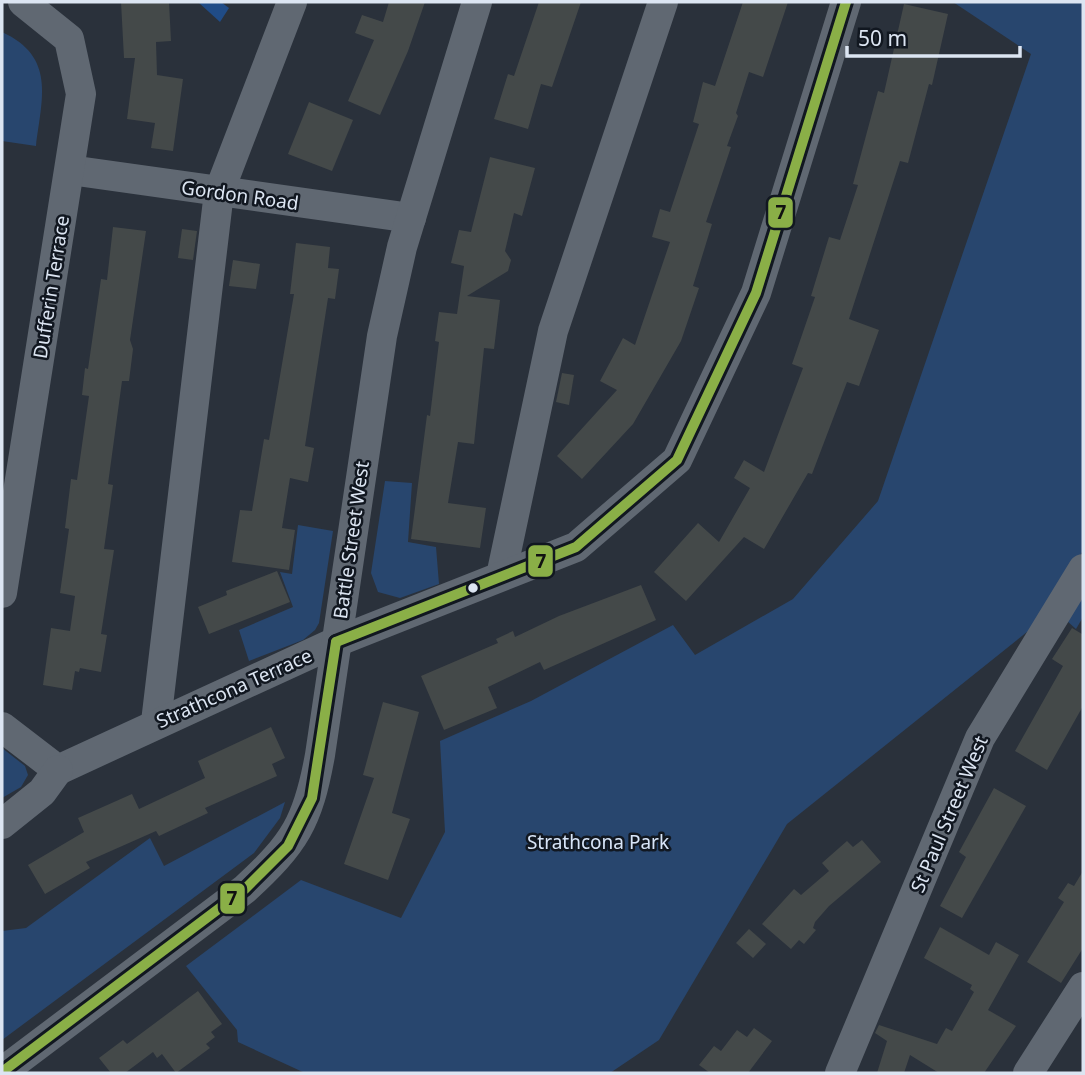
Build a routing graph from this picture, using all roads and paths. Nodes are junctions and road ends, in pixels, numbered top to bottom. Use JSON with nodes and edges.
{"nodes":[{"id":1,"x":23,"y":2,"type":"edge"},
{"id":2,"x":292,"y":2,"type":"edge"},
{"id":3,"x":477,"y":2,"type":"edge"},
{"id":4,"x":663,"y":2,"type":"edge"},
{"id":5,"x":846,"y":2,"type":"edge"},
{"id":6,"x":70,"y":170,"type":"junction"},
{"id":7,"x":219,"y":192,"type":"junction"},
{"id":8,"x":411,"y":218,"type":"junction"},
{"id":9,"x":1083,"y":569,"type":"edge"},
{"id":10,"x":501,"y":576,"type":"junction"},
{"id":11,"x":2,"y":593,"type":"edge"},
{"id":12,"x":336,"y":642,"type":"junction"},
{"id":13,"x":156,"y":722,"type":"junction"},
{"id":14,"x":10,"y":733,"type":"edge"},
{"id":15,"x":58,"y":769,"type":"junction"},
{"id":16,"x":2,"y":824,"type":"edge"},
{"id":17,"x":1083,"y":987,"type":"edge"},
{"id":18,"x":2,"y":1072,"type":"edge"},
{"id":19,"x":840,"y":1073,"type":"edge"},
{"id":20,"x":1028,"y":1073,"type":"edge"}],
"edges":[{"from":1,"to":6,"type":"street","name":"Dufferin Terrace"},
{"from":2,"to":7,"type":"street"},
{"from":3,"to":8,"type":"street","name":"Battle Street West"},
{"from":4,"to":10,"type":"street"},
{"from":5,"to":10,"type":"street","name":"Strathcona Terrace"},
{"from":6,"to":7,"type":"street","name":"Gordon Road"},
{"from":6,"to":11,"type":"street","name":"Dufferin Terrace"},
{"from":7,"to":8,"type":"street","name":"Gordon Road"},
{"from":7,"to":13,"type":"street"},
{"from":8,"to":12,"type":"street","name":"Battle Street West"},
{"from":9,"to":19,"type":"street","name":"St Paul Street West"},
{"from":10,"to":12,"type":"street","name":"Strathcona Terrace"},
{"from":12,"to":13,"type":"street","name":"Strathcona Terrace"},
{"from":12,"to":18,"type":"street","name":"Battle Street West"},
{"from":13,"to":15,"type":"street","name":"Strathcona Terrace"},
{"from":14,"to":15,"type":"street"},
{"from":15,"to":16,"type":"street","name":"Strathcona Terrace"},
{"from":17,"to":20,"type":"street"}]}
